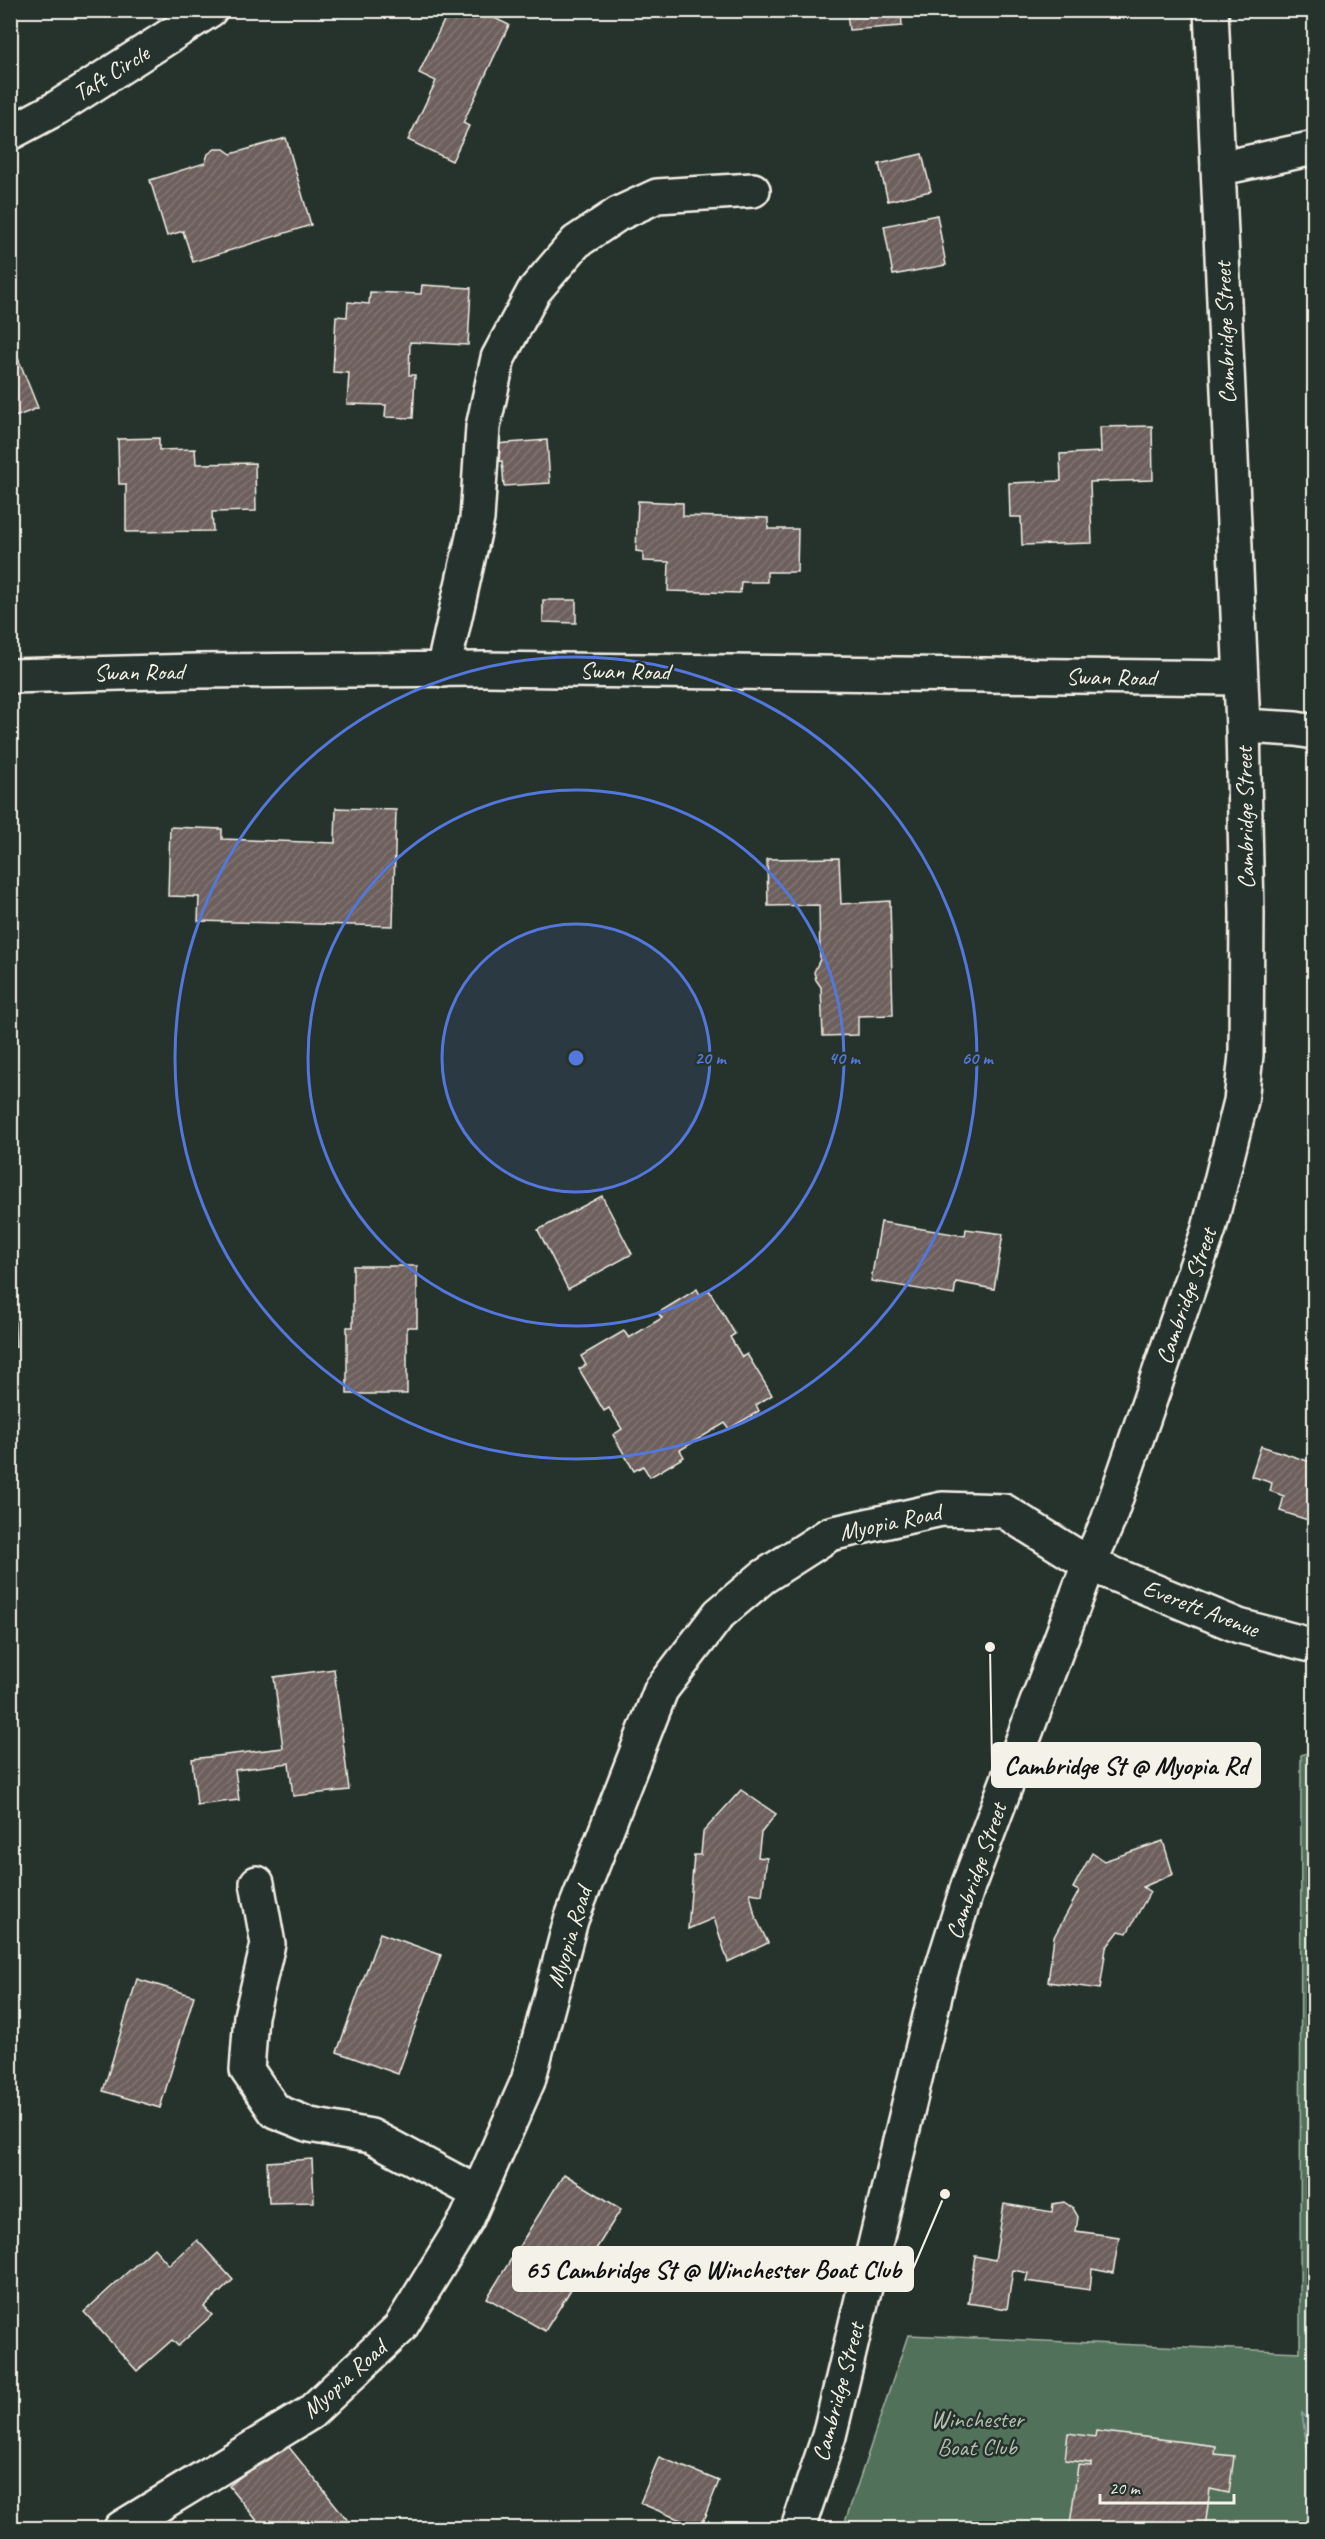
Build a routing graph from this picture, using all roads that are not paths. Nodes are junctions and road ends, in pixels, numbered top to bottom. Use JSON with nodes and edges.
{"nodes":[{"id":1,"x":210,"y":10,"type":"edge"},
{"id":2,"x":1211,"y":10,"type":"edge"},
{"id":3,"x":10,"y":133,"type":"edge"},
{"id":4,"x":1314,"y":148,"type":"edge"},
{"id":5,"x":1218,"y":169,"type":"junction"},
{"id":6,"x":753,"y":190,"type":"dead end"},
{"id":7,"x":443,"y":670,"type":"junction"},
{"id":8,"x":10,"y":676,"type":"edge"},
{"id":9,"x":1240,"y":678,"type":"junction"},
{"id":10,"x":1243,"y":726,"type":"junction"},
{"id":11,"x":1314,"y":732,"type":"edge"},
{"id":12,"x":1089,"y":1564,"type":"junction"},
{"id":13,"x":1314,"y":1647,"type":"edge"},
{"id":14,"x":257,"y":1883,"type":"dead end"},
{"id":15,"x":478,"y":2193,"type":"junction"},
{"id":16,"x":121,"y":2529,"type":"edge"},
{"id":17,"x":798,"y":2529,"type":"edge"}],
"edges":[{"from":1,"to":3,"type":"main road","name":"Taft Circle"},
{"from":2,"to":5,"type":"main road","name":"Cambridge Street"},
{"from":4,"to":5,"type":"main road"},
{"from":5,"to":9,"type":"main road","name":"Cambridge Street"},
{"from":6,"to":7,"type":"main road"},
{"from":7,"to":8,"type":"main road","name":"Swan Road"},
{"from":7,"to":9,"type":"main road","name":"Swan Road"},
{"from":9,"to":10,"type":"main road","name":"Cambridge Street"},
{"from":10,"to":11,"type":"main road"},
{"from":10,"to":12,"type":"main road","name":"Cambridge Street"},
{"from":12,"to":13,"type":"main road","name":"Everett Avenue"},
{"from":12,"to":15,"type":"main road","name":"Myopia Road"},
{"from":12,"to":17,"type":"main road","name":"Cambridge Street"},
{"from":14,"to":15,"type":"main road"},
{"from":15,"to":16,"type":"main road","name":"Myopia Road"}]}
